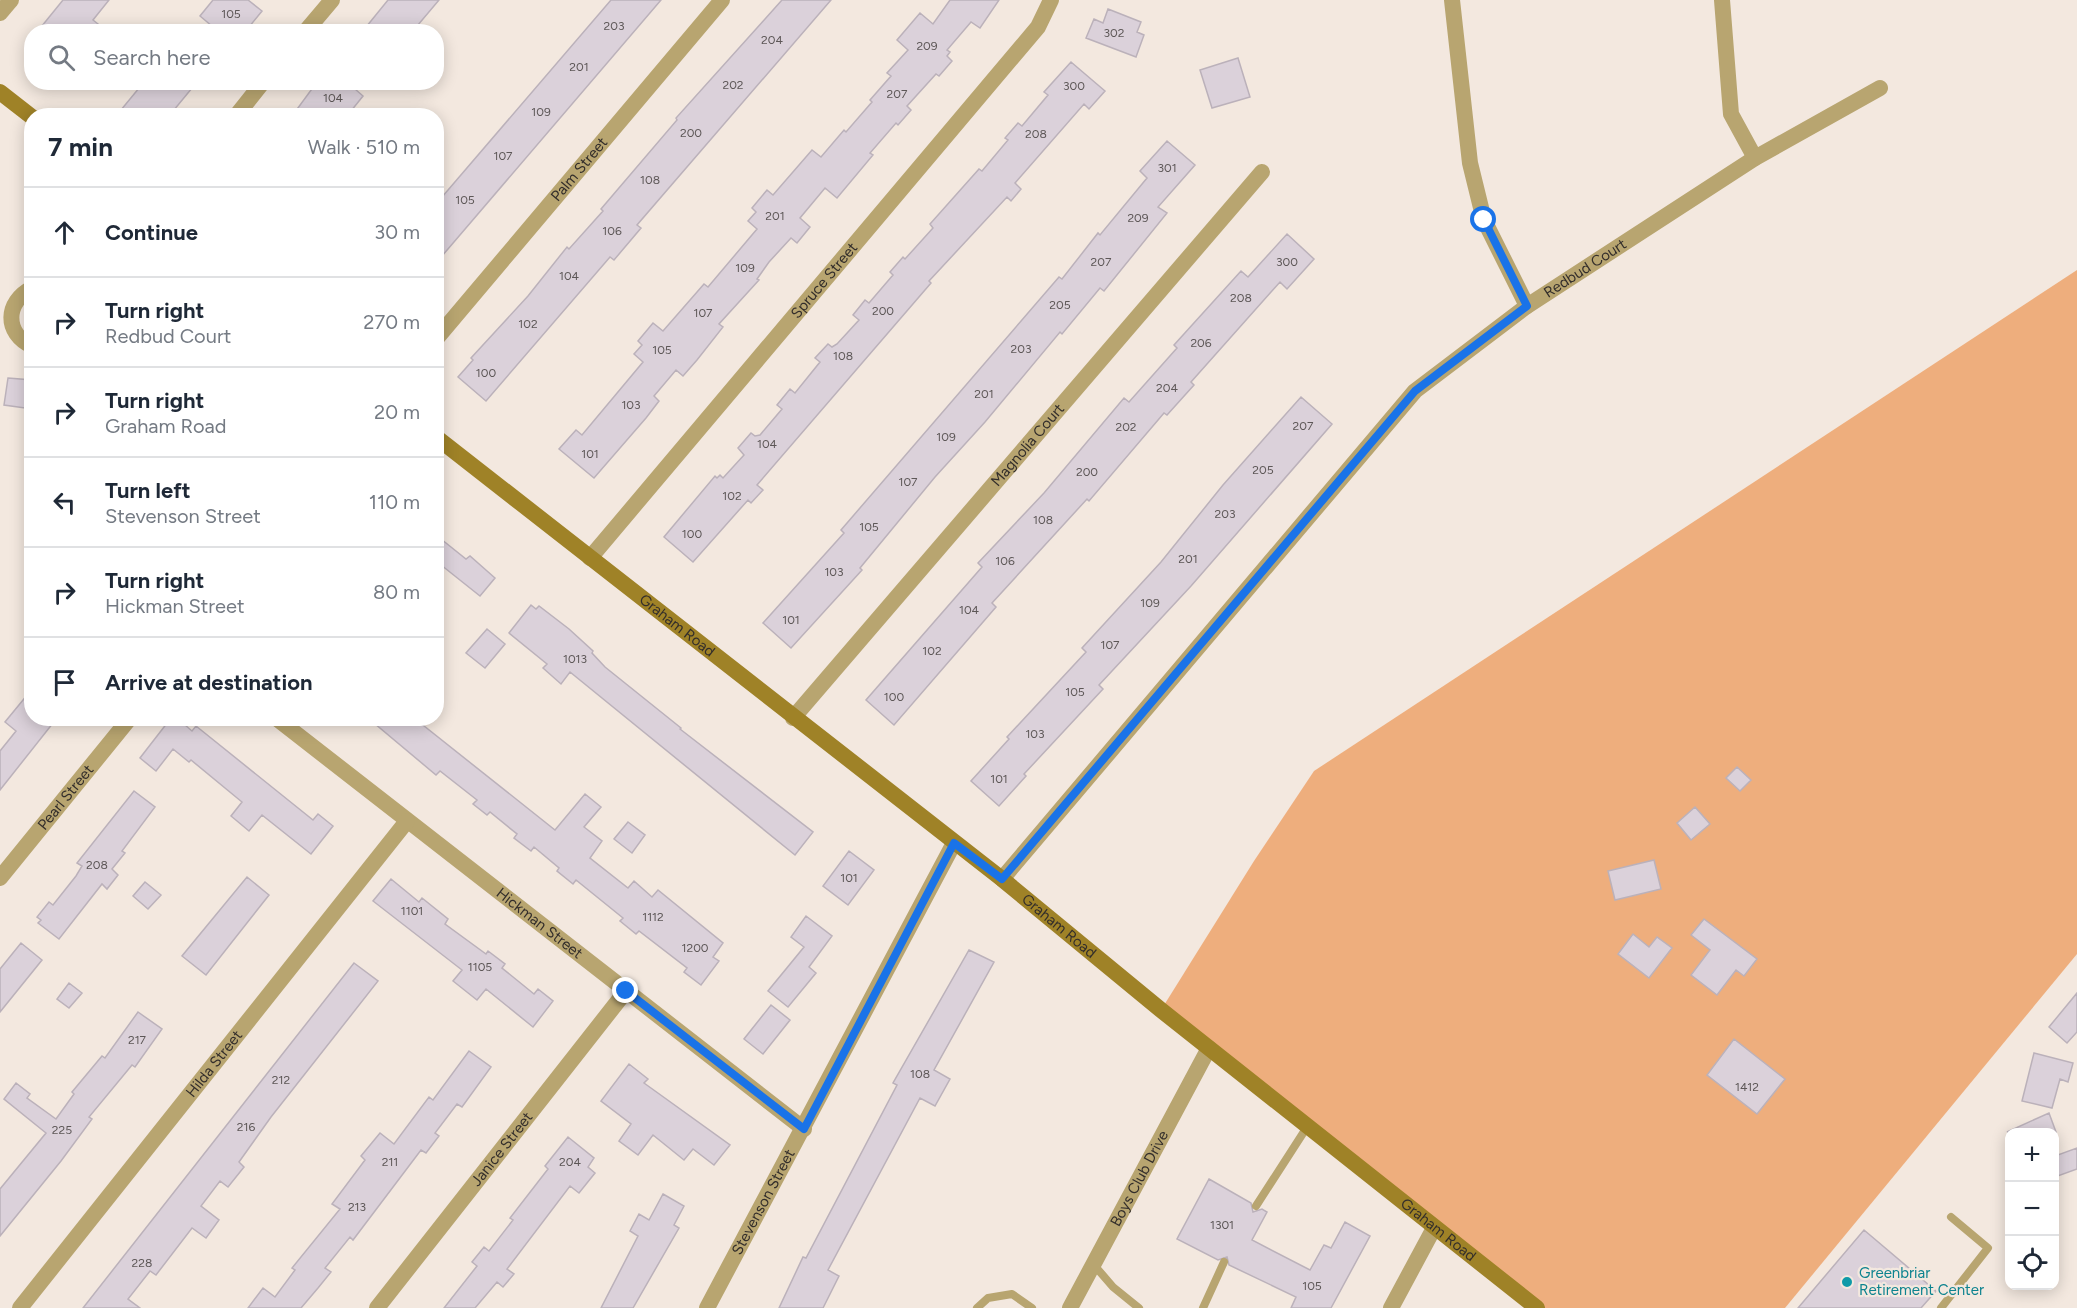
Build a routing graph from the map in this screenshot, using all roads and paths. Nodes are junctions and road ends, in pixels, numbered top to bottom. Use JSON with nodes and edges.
{"nodes":[{"id":1,"x":11,"y":0,"type":"edge"},
{"id":2,"x":332,"y":0,"type":"edge"},
{"id":3,"x":722,"y":0,"type":"edge"},
{"id":4,"x":1051,"y":0,"type":"edge"},
{"id":5,"x":1452,"y":0,"type":"edge"},
{"id":6,"x":1722,"y":0,"type":"edge"},
{"id":7,"x":0,"y":13,"type":"edge"},
{"id":8,"x":312,"y":24,"type":"edge"},
{"id":9,"x":1880,"y":88,"type":"dead end"},
{"id":10,"x":257,"y":90,"type":"edge"},
{"id":11,"x":0,"y":92,"type":"edge"},
{"id":12,"x":242,"y":108,"type":"edge"},
{"id":13,"x":24,"y":111,"type":"edge"},
{"id":14,"x":1755,"y":158,"type":"junction"},
{"id":15,"x":1262,"y":172,"type":"dead end"},
{"id":16,"x":24,"y":292,"type":"edge"},
{"id":17,"x":1527,"y":306,"type":"junction"},
{"id":18,"x":5,"y":329,"type":"edge"},
{"id":19,"x":444,"y":330,"type":"edge"},
{"id":20,"x":24,"y":343,"type":"edge"},
{"id":21,"x":444,"y":448,"type":"edge"},
{"id":22,"x":590,"y":558,"type":"junction"},
{"id":23,"x":793,"y":718,"type":"junction"},
{"id":24,"x":124,"y":726,"type":"edge"},
{"id":25,"x":286,"y":726,"type":"edge"},
{"id":26,"x":408,"y":821,"type":"junction"},
{"id":27,"x":954,"y":843,"type":"junction"},
{"id":28,"x":0,"y":878,"type":"edge"},
{"id":29,"x":1002,"y":879,"type":"junction"},
{"id":30,"x":626,"y":991,"type":"junction"},
{"id":31,"x":1209,"y":1048,"type":"junction"},
{"id":32,"x":1307,"y":1127,"type":"junction"},
{"id":33,"x":804,"y":1129,"type":"junction"},
{"id":34,"x":1256,"y":1206,"type":"dead end"},
{"id":35,"x":1951,"y":1216,"type":"dead end"},
{"id":36,"x":1434,"y":1228,"type":"junction"},
{"id":37,"x":1224,"y":1262,"type":"dead end"},
{"id":38,"x":1094,"y":1265,"type":"junction"},
{"id":39,"x":20,"y":1308,"type":"edge"},
{"id":40,"x":377,"y":1308,"type":"edge"},
{"id":41,"x":707,"y":1308,"type":"edge"},
{"id":42,"x":977,"y":1308,"type":"edge"},
{"id":43,"x":1032,"y":1308,"type":"edge"},
{"id":44,"x":1070,"y":1308,"type":"edge"},
{"id":45,"x":1139,"y":1308,"type":"edge"},
{"id":46,"x":1203,"y":1308,"type":"edge"},
{"id":47,"x":1391,"y":1308,"type":"edge"},
{"id":48,"x":1537,"y":1308,"type":"edge"},
{"id":49,"x":1941,"y":1308,"type":"edge"}],
"edges":[{"from":1,"to":7,"type":"street"},
{"from":2,"to":8,"type":"street"},
{"from":3,"to":19,"type":"street","name":"Palm Street"},
{"from":4,"to":22,"type":"street","name":"Spruce Street"},
{"from":5,"to":17,"type":"street"},
{"from":6,"to":14,"type":"street"},
{"from":9,"to":14,"type":"street","name":"Redbud Court"},
{"from":10,"to":12,"type":"street"},
{"from":11,"to":13,"type":"main road"},
{"from":14,"to":17,"type":"street","name":"Redbud Court"},
{"from":15,"to":23,"type":"street","name":"Magnolia Court"},
{"from":16,"to":18,"type":"street"},
{"from":17,"to":29,"type":"street","name":"Redbud Court"},
{"from":18,"to":20,"type":"street"},
{"from":21,"to":22,"type":"main road","name":"Graham Road"},
{"from":22,"to":23,"type":"main road","name":"Graham Road"},
{"from":23,"to":27,"type":"main road","name":"Graham Road"},
{"from":24,"to":28,"type":"street","name":"Pearl Street"},
{"from":25,"to":26,"type":"street","name":"Hickman Street"},
{"from":26,"to":30,"type":"street","name":"Hickman Street"},
{"from":26,"to":39,"type":"street","name":"Hilda Street"},
{"from":27,"to":29,"type":"main road","name":"Graham Road"},
{"from":27,"to":33,"type":"street","name":"Stevenson Street"},
{"from":29,"to":31,"type":"main road","name":"Graham Road"},
{"from":30,"to":33,"type":"street","name":"Hickman Street"},
{"from":30,"to":40,"type":"street","name":"Janice Street"},
{"from":31,"to":32,"type":"main road","name":"Graham Road"},
{"from":31,"to":38,"type":"street","name":"Boys Club Drive"},
{"from":32,"to":34,"type":"lane"},
{"from":32,"to":36,"type":"main road","name":"Graham Road"},
{"from":33,"to":41,"type":"street","name":"Stevenson Street"},
{"from":35,"to":49,"type":"lane"},
{"from":36,"to":47,"type":"street"},
{"from":36,"to":48,"type":"main road","name":"Graham Road"},
{"from":37,"to":46,"type":"lane"},
{"from":38,"to":44,"type":"street","name":"Boys Club Drive"},
{"from":38,"to":45,"type":"lane"},
{"from":42,"to":43,"type":"lane"}]}
